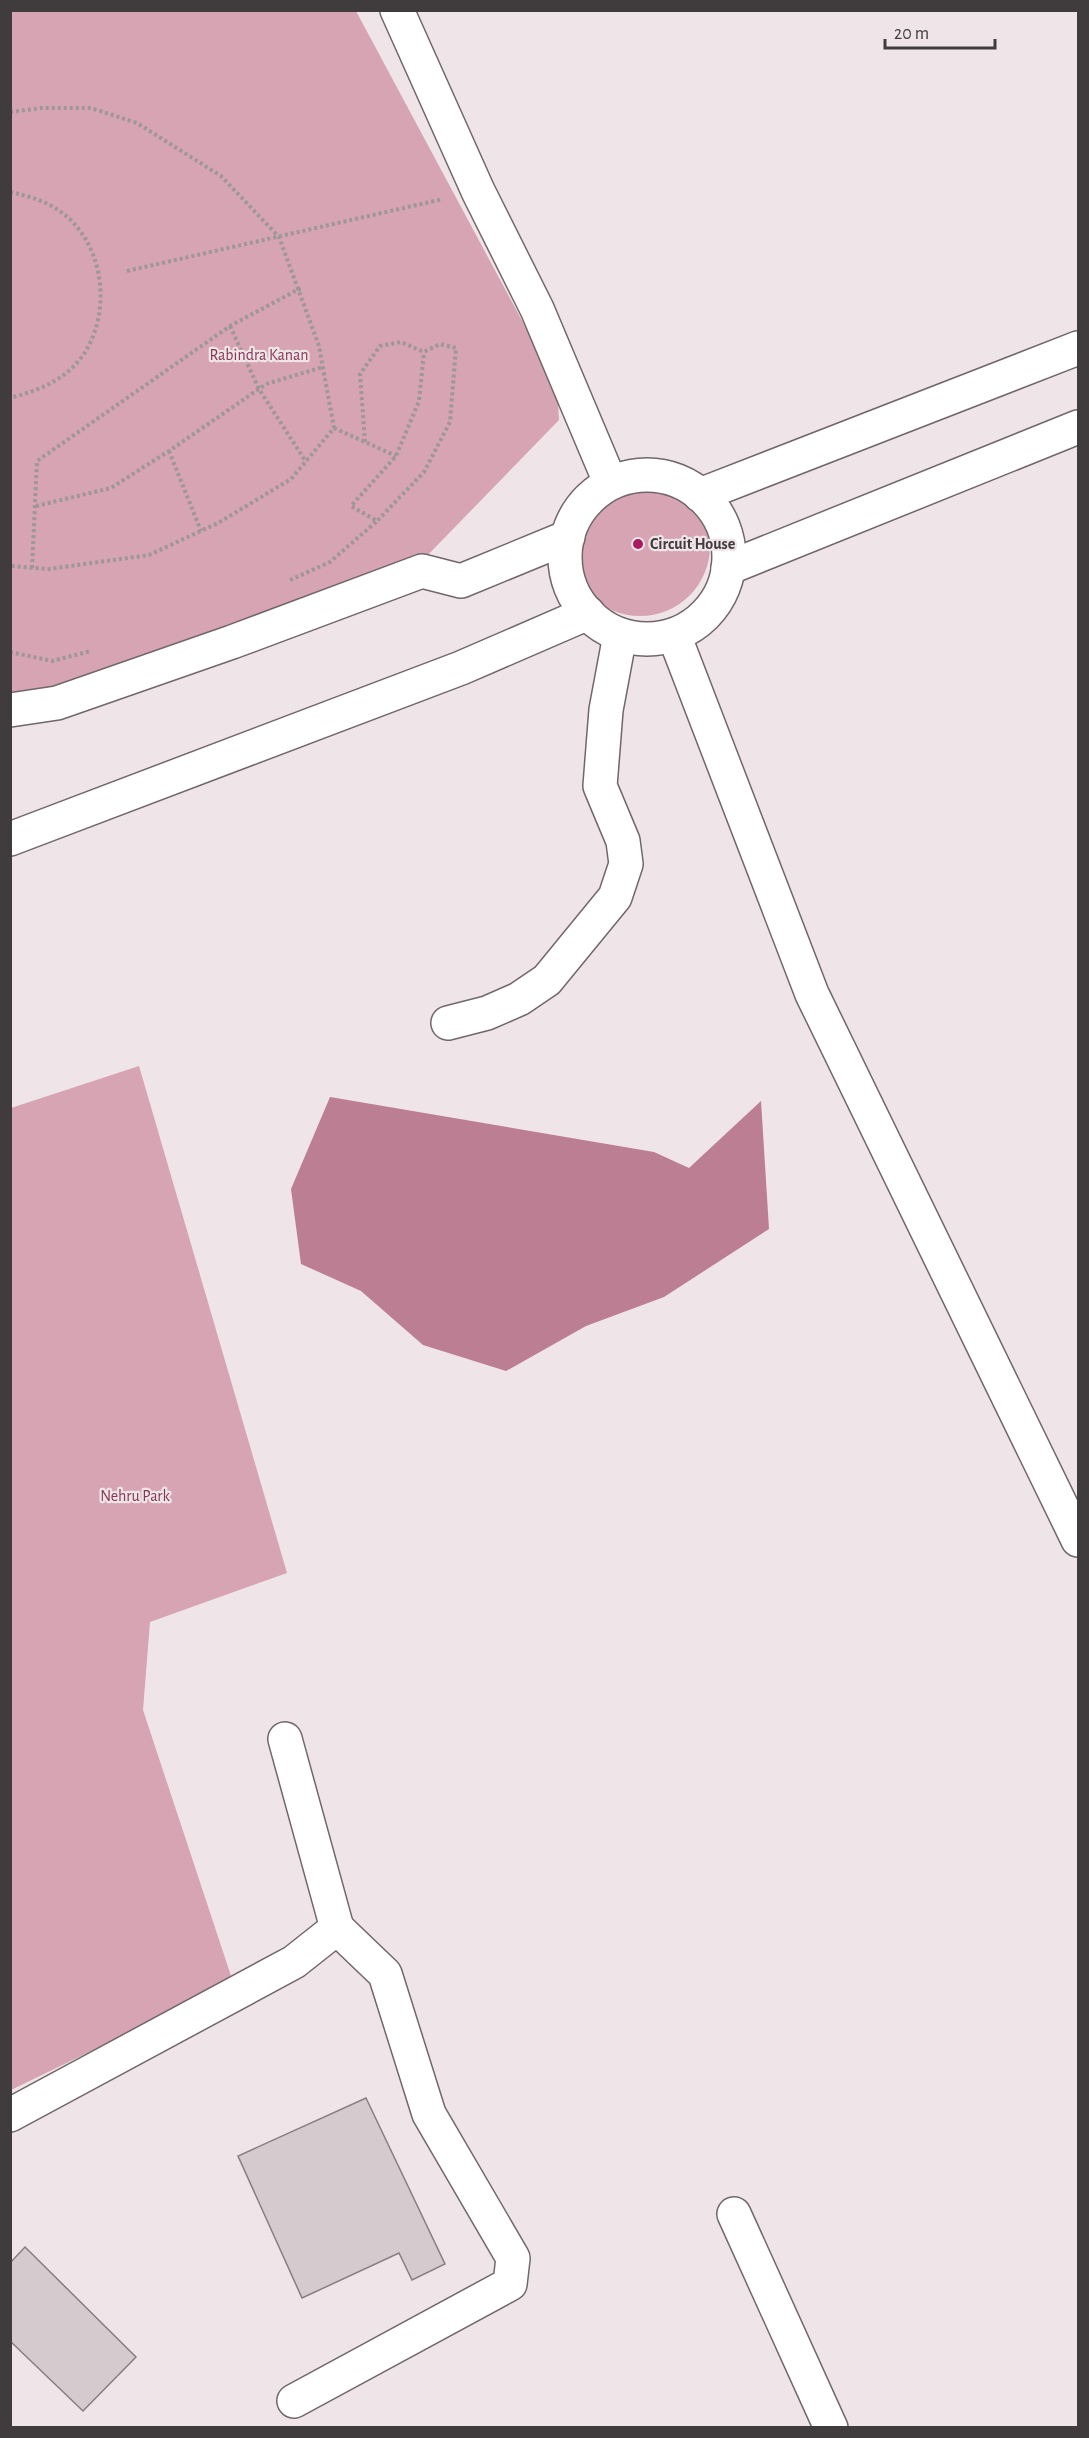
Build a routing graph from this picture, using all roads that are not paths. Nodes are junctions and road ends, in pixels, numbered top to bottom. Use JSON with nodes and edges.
{"nodes":[{"id":1,"x":397,"y":10,"type":"edge"},
{"id":2,"x":1078,"y":348,"type":"edge"},
{"id":3,"x":1078,"y":427,"type":"edge"},
{"id":4,"x":610,"y":482,"type":"junction"},
{"id":5,"x":700,"y":495,"type":"junction"},
{"id":6,"x":568,"y":537,"type":"junction"},
{"id":7,"x":728,"y":568,"type":"junction"},
{"id":8,"x":588,"y":613,"type":"junction"},
{"id":9,"x":620,"y":635,"type":"junction"},
{"id":10,"x":674,"y":635,"type":"junction"},
{"id":11,"x":10,"y":710,"type":"edge"},
{"id":12,"x":10,"y":839,"type":"edge"},
{"id":13,"x":448,"y":1023,"type":"dead end"},
{"id":14,"x":1078,"y":1540,"type":"edge"},
{"id":15,"x":285,"y":1739,"type":"dead end"},
{"id":16,"x":337,"y":1928,"type":"junction"},
{"id":17,"x":10,"y":2115,"type":"edge"},
{"id":18,"x":734,"y":2214,"type":"dead end"},
{"id":19,"x":294,"y":2401,"type":"dead end"},
{"id":20,"x":831,"y":2427,"type":"edge"}],
"edges":[{"from":1,"to":4,"type":"street"},
{"from":2,"to":5,"type":"street"},
{"from":3,"to":7,"type":"street"},
{"from":4,"to":5,"type":"street"},
{"from":4,"to":6,"type":"street"},
{"from":5,"to":7,"type":"street"},
{"from":6,"to":8,"type":"street"},
{"from":6,"to":11,"type":"street"},
{"from":7,"to":10,"type":"street"},
{"from":8,"to":9,"type":"street"},
{"from":8,"to":12,"type":"street"},
{"from":9,"to":10,"type":"street"},
{"from":9,"to":13,"type":"street"},
{"from":10,"to":14,"type":"street"},
{"from":15,"to":16,"type":"street"},
{"from":16,"to":17,"type":"street"},
{"from":16,"to":19,"type":"street"},
{"from":18,"to":20,"type":"street"}]}
